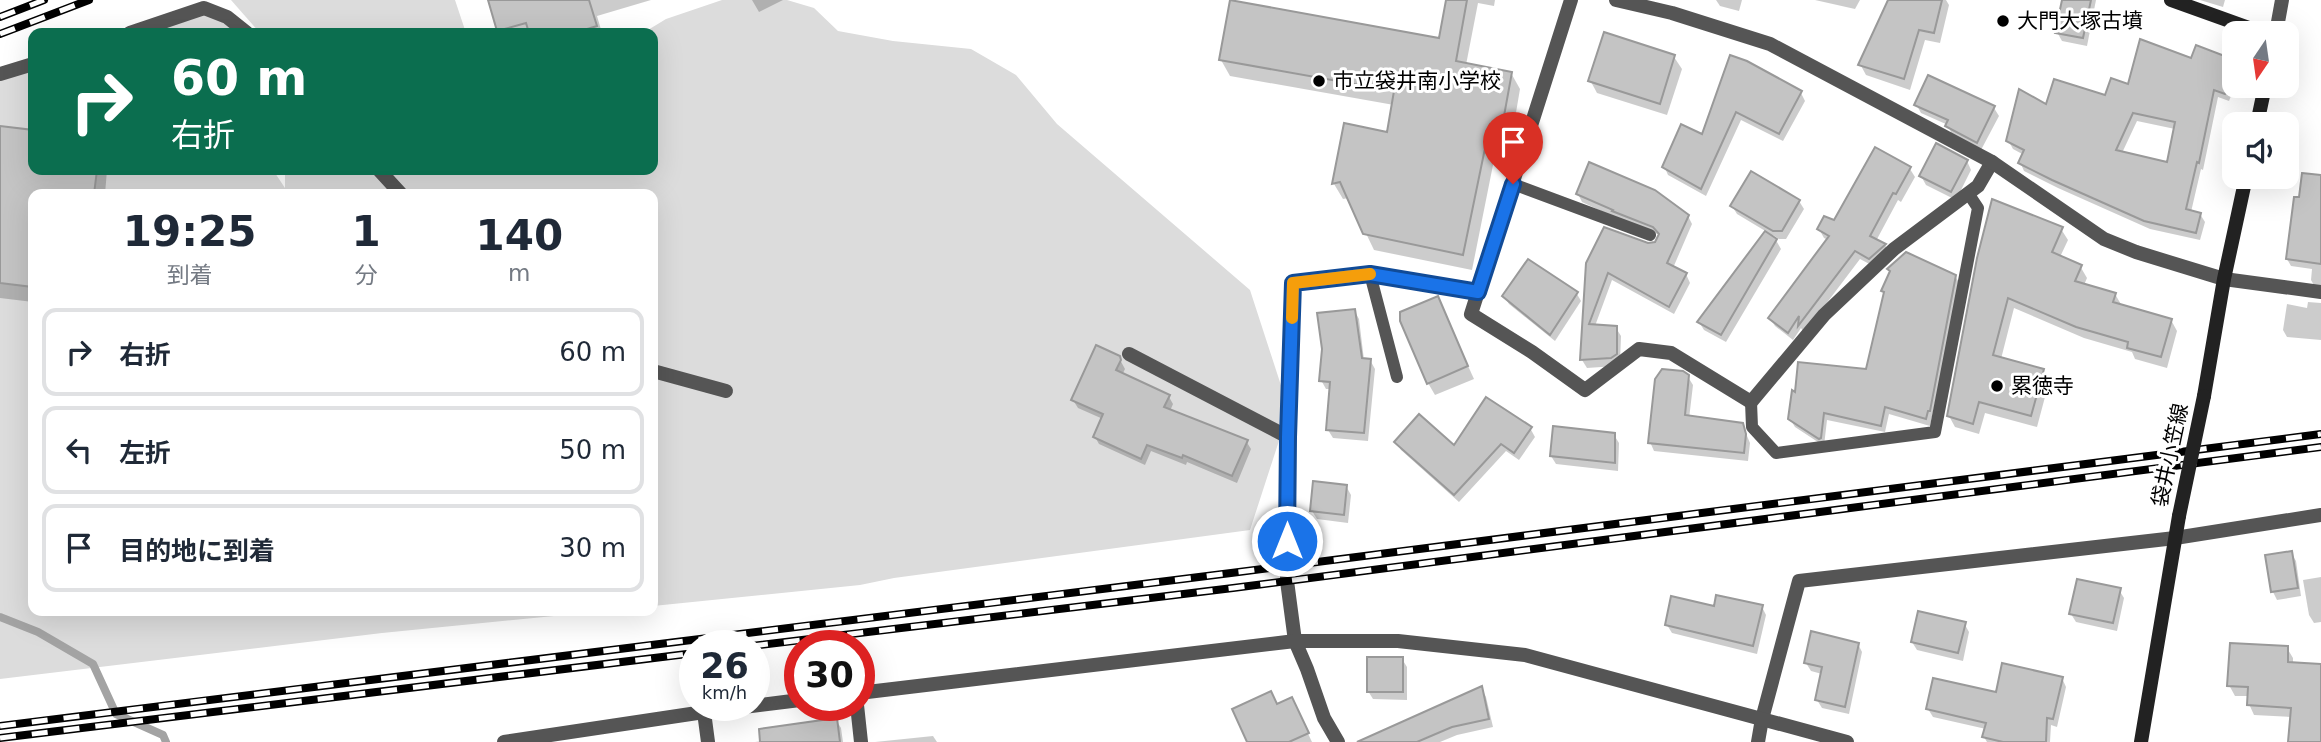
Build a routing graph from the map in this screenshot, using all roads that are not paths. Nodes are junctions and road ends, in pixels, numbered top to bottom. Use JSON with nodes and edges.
{"nodes":[{"id":1,"x":1572,"y":0,"type":"edge"},
{"id":2,"x":1616,"y":0,"type":"edge"},
{"id":3,"x":2171,"y":0,"type":"edge"},
{"id":4,"x":2282,"y":0,"type":"edge"},
{"id":5,"x":207,"y":4,"type":"edge"},
{"id":6,"x":2230,"y":21,"type":"edge"},
{"id":7,"x":2278,"y":21,"type":"edge"},
{"id":8,"x":143,"y":28,"type":"edge"},
{"id":9,"x":241,"y":28,"type":"edge"},
{"id":10,"x":28,"y":66,"type":"edge"},
{"id":11,"x":0,"y":74,"type":"edge"},
{"id":12,"x":1992,"y":162,"type":"junction"},
{"id":13,"x":384,"y":175,"type":"edge"},
{"id":14,"x":1513,"y":184,"type":"junction"},
{"id":15,"x":396,"y":189,"type":"edge"},
{"id":16,"x":2243,"y":189,"type":"edge"},
{"id":17,"x":1969,"y":193,"type":"junction"},
{"id":18,"x":1650,"y":235,"type":"dead end"},
{"id":19,"x":1370,"y":274,"type":"junction"},
{"id":20,"x":2224,"y":279,"type":"junction"},
{"id":21,"x":1478,"y":292,"type":"junction"},
{"id":22,"x":2321,"y":292,"type":"edge"},
{"id":23,"x":1129,"y":354,"type":"dead end"},
{"id":24,"x":658,"y":372,"type":"edge"},
{"id":25,"x":1397,"y":377,"type":"dead end"},
{"id":26,"x":726,"y":391,"type":"dead end"},
{"id":27,"x":1751,"y":402,"type":"junction"},
{"id":28,"x":1288,"y":437,"type":"junction"},
{"id":29,"x":2321,"y":515,"type":"edge"},
{"id":30,"x":2175,"y":538,"type":"junction"},
{"id":31,"x":1295,"y":641,"type":"junction"},
{"id":32,"x":875,"y":691,"type":"edge"},
{"id":33,"x":679,"y":717,"type":"edge"},
{"id":34,"x":1762,"y":719,"type":"junction"},
{"id":35,"x":705,"y":721,"type":"edge"},
{"id":36,"x":859,"y":721,"type":"edge"},
{"id":37,"x":571,"y":736,"type":"edge"},
{"id":38,"x":503,"y":742,"type":"edge"},
{"id":39,"x":708,"y":742,"type":"edge"},
{"id":40,"x":861,"y":742,"type":"edge"},
{"id":41,"x":1338,"y":742,"type":"edge"},
{"id":42,"x":1758,"y":742,"type":"edge"},
{"id":43,"x":1847,"y":742,"type":"edge"},
{"id":44,"x":2141,"y":742,"type":"edge"}],
"edges":[{"from":1,"to":14,"type":"street"},
{"from":2,"to":12,"type":"street"},
{"from":3,"to":6,"type":"main road"},
{"from":4,"to":7,"type":"street"},
{"from":5,"to":8,"type":"street"},
{"from":5,"to":9,"type":"street"},
{"from":10,"to":11,"type":"street"},
{"from":12,"to":17,"type":"street"},
{"from":12,"to":20,"type":"street"},
{"from":13,"to":15,"type":"street"},
{"from":14,"to":18,"type":"lane"},
{"from":14,"to":21,"type":"street"},
{"from":16,"to":20,"type":"main road","name":"袋井小笠線"},
{"from":17,"to":27,"type":"street"},
{"from":17,"to":27,"type":"lane"},
{"from":19,"to":21,"type":"street"},
{"from":19,"to":25,"type":"lane"},
{"from":19,"to":28,"type":"street"},
{"from":20,"to":22,"type":"street"},
{"from":20,"to":30,"type":"main road","name":"袋井小笠線","bridge":true},
{"from":21,"to":27,"type":"street"},
{"from":23,"to":28,"type":"street"},
{"from":24,"to":26,"type":"street"},
{"from":28,"to":31,"type":"street"},
{"from":29,"to":30,"type":"street"},
{"from":30,"to":34,"type":"street"},
{"from":30,"to":44,"type":"main road","name":"袋井小笠線"},
{"from":31,"to":32,"type":"street"},
{"from":31,"to":34,"type":"street"},
{"from":31,"to":41,"type":"street"},
{"from":33,"to":37,"type":"street"},
{"from":34,"to":42,"type":"street"},
{"from":34,"to":43,"type":"street"},
{"from":35,"to":39,"type":"street"},
{"from":36,"to":40,"type":"street"},
{"from":37,"to":38,"type":"street"}]}
